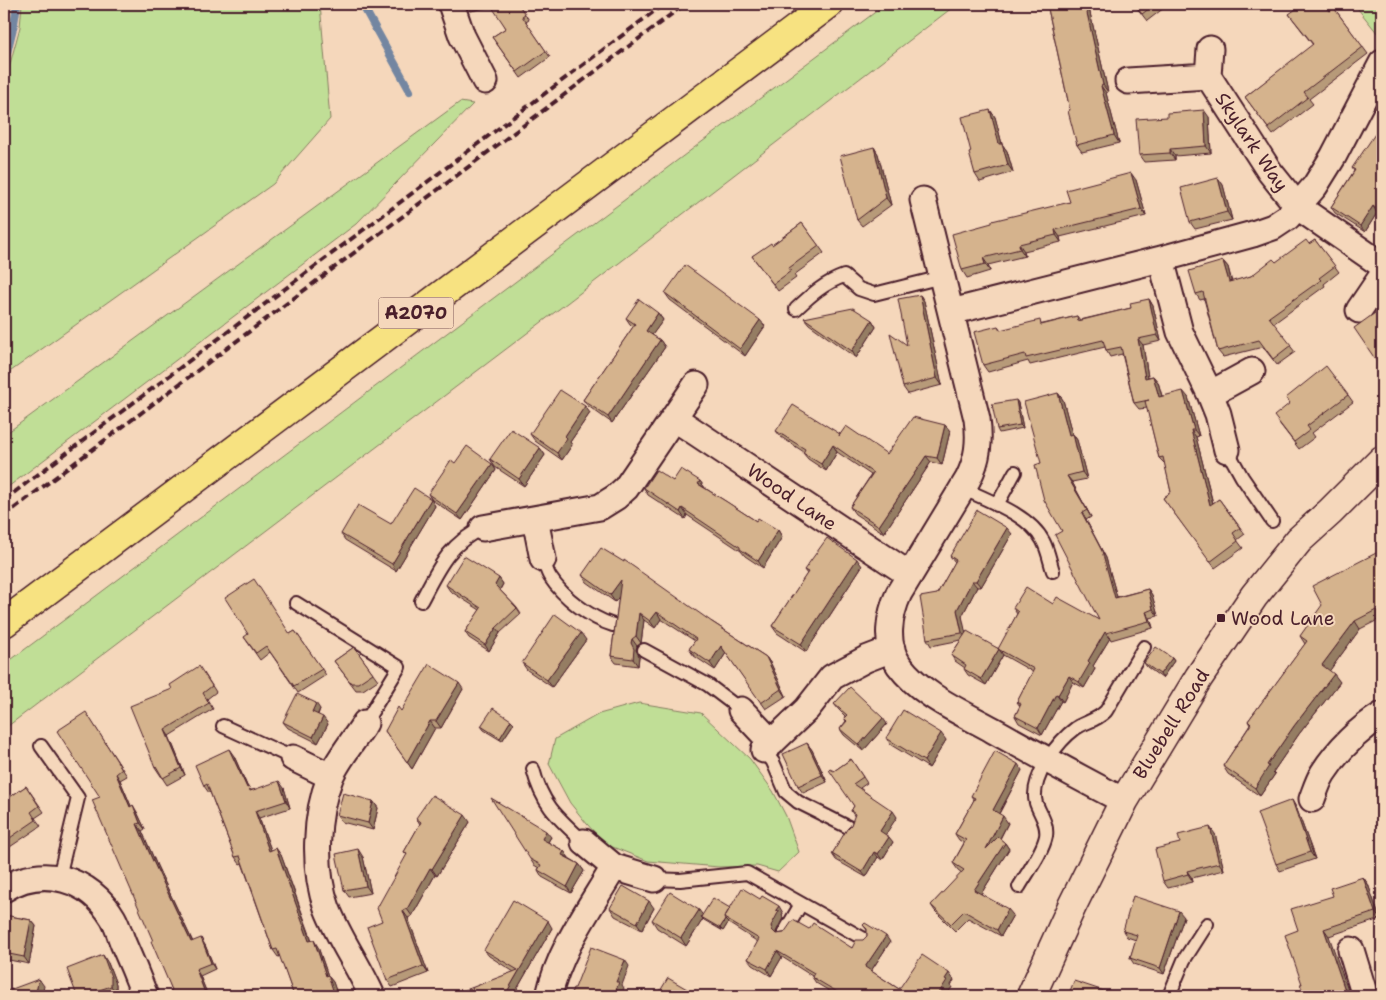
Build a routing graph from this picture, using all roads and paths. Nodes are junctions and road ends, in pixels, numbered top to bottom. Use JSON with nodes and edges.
{"nodes":[{"id":1,"x":451,"y":4,"type":"edge"},
{"id":2,"x":829,"y":4,"type":"edge"},
{"id":3,"x":1210,"y":50,"type":"dead end"},
{"id":4,"x":1382,"y":63,"type":"edge"},
{"id":5,"x":1208,"y":76,"type":"junction"},
{"id":6,"x":485,"y":81,"type":"dead end"},
{"id":7,"x":1128,"y":81,"type":"dead end"},
{"id":8,"x":923,"y":200,"type":"dead end"},
{"id":9,"x":1298,"y":207,"type":"junction"},
{"id":10,"x":1161,"y":259,"type":"junction"},
{"id":11,"x":1382,"y":265,"type":"edge"},
{"id":12,"x":1382,"y":276,"type":"edge"},
{"id":13,"x":942,"y":277,"type":"junction"},
{"id":14,"x":796,"y":309,"type":"dead end"},
{"id":15,"x":1359,"y":310,"type":"dead end"},
{"id":16,"x":951,"y":312,"type":"junction"},
{"id":17,"x":1252,"y":371,"type":"dead end"},
{"id":18,"x":696,"y":384,"type":"dead end"},
{"id":19,"x":1210,"y":394,"type":"junction"},
{"id":20,"x":674,"y":418,"type":"junction"},
{"id":21,"x":1227,"y":450,"type":"joint"},
{"id":22,"x":1382,"y":460,"type":"edge"},
{"id":23,"x":1015,"y":472,"type":"dead end"},
{"id":24,"x":1371,"y":483,"type":"edge"},
{"id":25,"x":962,"y":488,"type":"junction"},
{"id":26,"x":997,"y":505,"type":"junction"},
{"id":27,"x":535,"y":519,"type":"junction"},
{"id":28,"x":1272,"y":521,"type":"dead end"},
{"id":29,"x":483,"y":528,"type":"joint"},
{"id":30,"x":543,"y":559,"type":"joint"},
{"id":31,"x":1053,"y":571,"type":"dead end"},
{"id":32,"x":910,"y":575,"type":"junction"},
{"id":33,"x":421,"y":601,"type":"dead end"},
{"id":34,"x":296,"y":603,"type":"dead end"},
{"id":35,"x":4,"y":624,"type":"edge"},
{"id":36,"x":613,"y":625,"type":"edge"},
{"id":37,"x":1144,"y":648,"type":"dead end"},
{"id":38,"x":892,"y":649,"type":"junction"},
{"id":39,"x":644,"y":650,"type":"dead end"},
{"id":40,"x":741,"y":710,"type":"joint"},
{"id":41,"x":1382,"y":714,"type":"edge"},
{"id":42,"x":365,"y":723,"type":"joint"},
{"id":43,"x":223,"y":726,"type":"dead end"},
{"id":44,"x":40,"y":746,"type":"dead end"},
{"id":45,"x":768,"y":747,"type":"junction"},
{"id":46,"x":293,"y":758,"type":"joint"},
{"id":47,"x":1047,"y":760,"type":"junction"},
{"id":48,"x":533,"y":769,"type":"dead end"},
{"id":49,"x":330,"y":776,"type":"junction"},
{"id":50,"x":1312,"y":799,"type":"dead end"},
{"id":51,"x":1124,"y":801,"type":"junction"},
{"id":52,"x":848,"y":827,"type":"edge"},
{"id":53,"x":584,"y":842,"type":"joint"},
{"id":54,"x":614,"y":867,"type":"junction"},
{"id":55,"x":59,"y":877,"type":"junction"},
{"id":56,"x":654,"y":879,"type":"joint"},
{"id":57,"x":1019,"y":887,"type":"dead end"},
{"id":58,"x":4,"y":889,"type":"edge"},
{"id":59,"x":801,"y":904,"type":"junction"},
{"id":60,"x":1207,"y":924,"type":"dead end"},
{"id":61,"x":784,"y":933,"type":"edge"},
{"id":62,"x":864,"y":939,"type":"edge"},
{"id":63,"x":1351,"y":950,"type":"dead end"},
{"id":64,"x":1371,"y":991,"type":"edge"},
{"id":65,"x":145,"y":996,"type":"edge"},
{"id":66,"x":372,"y":996,"type":"edge"},
{"id":67,"x":549,"y":996,"type":"edge"},
{"id":68,"x":1031,"y":996,"type":"edge"},
{"id":69,"x":1169,"y":996,"type":"edge"}],
"edges":[{"from":1,"to":6,"type":"street"},
{"from":2,"to":35,"type":"highway","number":"A2070"},
{"from":3,"to":5,"type":"street","name":"Skylark Way"},
{"from":4,"to":9,"type":"street","name":"Skylark Way"},
{"from":5,"to":7,"type":"street","name":"Skylark Way"},
{"from":5,"to":9,"type":"street","name":"Skylark Way"},
{"from":8,"to":13,"type":"street"},
{"from":9,"to":10,"type":"street"},
{"from":9,"to":11,"type":"street","name":"Skylark Way"},
{"from":10,"to":16,"type":"street"},
{"from":10,"to":19,"type":"street"},
{"from":12,"to":15,"type":"street"},
{"from":13,"to":14,"type":"lane"},
{"from":13,"to":16,"type":"street"},
{"from":16,"to":25,"type":"street"},
{"from":17,"to":19,"type":"street"},
{"from":18,"to":20,"type":"street"},
{"from":19,"to":21,"type":"street"},
{"from":20,"to":27,"type":"street"},
{"from":20,"to":32,"type":"street","name":"Wood Lane"},
{"from":21,"to":28,"type":"lane"},
{"from":22,"to":24,"type":"street","name":"Bluebell Road"},
{"from":23,"to":26,"type":"lane"},
{"from":24,"to":51,"type":"street","name":"Bluebell Road"},
{"from":25,"to":26,"type":"lane"},
{"from":25,"to":32,"type":"street"},
{"from":26,"to":31,"type":"lane"},
{"from":27,"to":29,"type":"street"},
{"from":27,"to":30,"type":"street"},
{"from":29,"to":33,"type":"lane"},
{"from":30,"to":36,"type":"lane"},
{"from":32,"to":38,"type":"street"},
{"from":34,"to":42,"type":"lane"},
{"from":37,"to":47,"type":"lane"},
{"from":38,"to":45,"type":"street"},
{"from":38,"to":47,"type":"street"},
{"from":39,"to":40,"type":"lane"},
{"from":40,"to":45,"type":"street"},
{"from":41,"to":50,"type":"street"},
{"from":42,"to":49,"type":"street"},
{"from":43,"to":46,"type":"lane"},
{"from":44,"to":55,"type":"lane"},
{"from":45,"to":52,"type":"lane"},
{"from":46,"to":49,"type":"street"},
{"from":47,"to":51,"type":"street"},
{"from":47,"to":57,"type":"lane"},
{"from":48,"to":53,"type":"lane"},
{"from":49,"to":66,"type":"street"},
{"from":51,"to":68,"type":"street","name":"Bluebell Road"},
{"from":53,"to":54,"type":"street"},
{"from":54,"to":56,"type":"street"},
{"from":54,"to":67,"type":"street"},
{"from":55,"to":58,"type":"street"},
{"from":55,"to":65,"type":"street"},
{"from":56,"to":59,"type":"lane"},
{"from":59,"to":61,"type":"lane"},
{"from":59,"to":62,"type":"lane"},
{"from":60,"to":69,"type":"lane"},
{"from":63,"to":64,"type":"street"}]}
